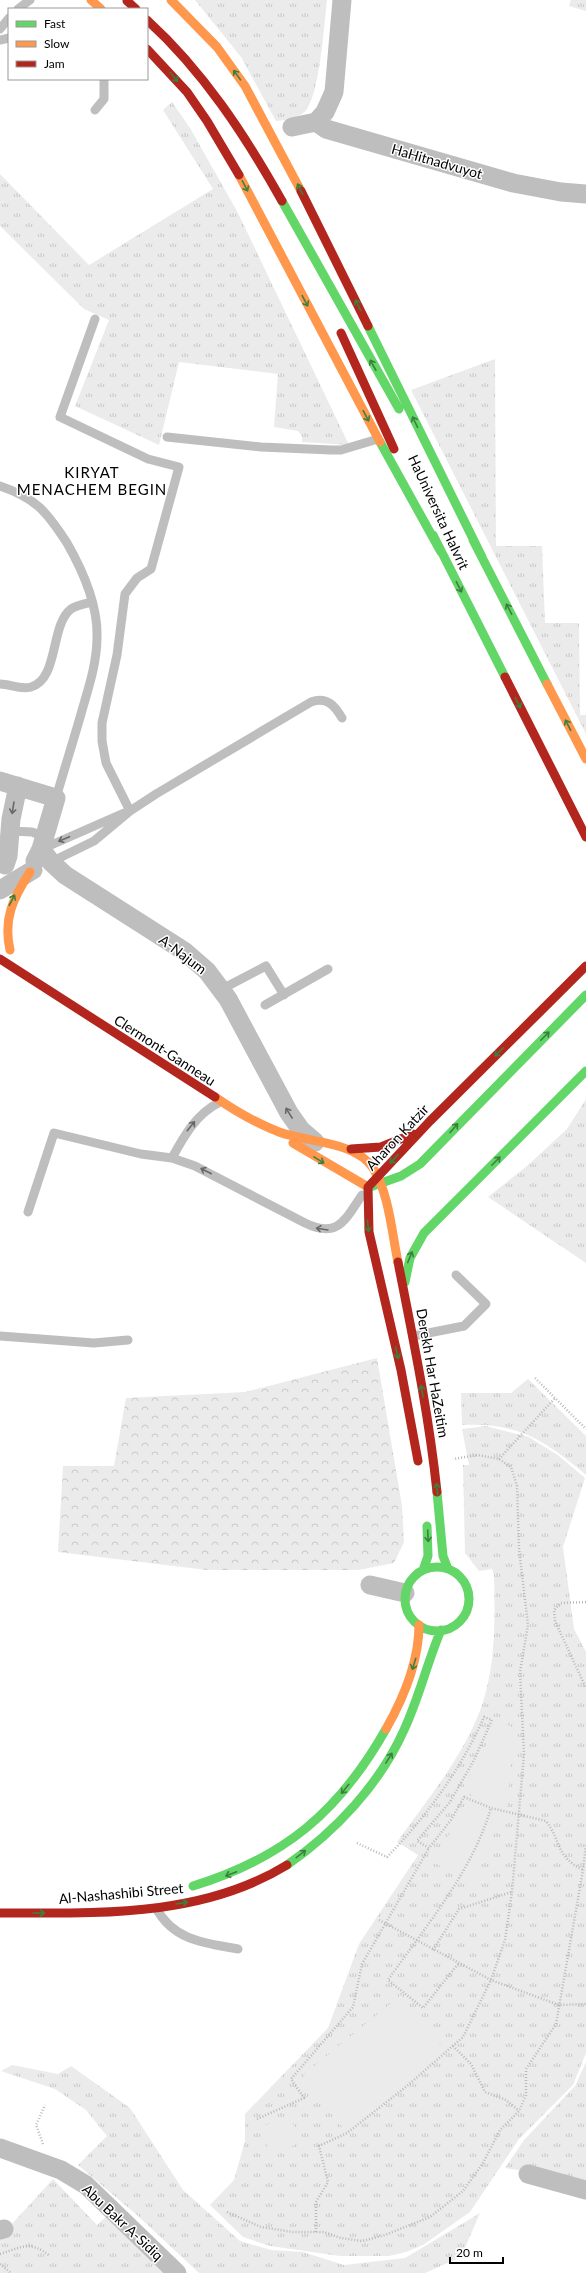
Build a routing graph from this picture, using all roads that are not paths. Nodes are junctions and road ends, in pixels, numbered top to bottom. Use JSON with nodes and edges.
{"nodes":[{"id":1,"x":30,"y":0,"type":"edge"},
{"id":2,"x":91,"y":0,"type":"edge"},
{"id":3,"x":171,"y":0,"type":"edge"},
{"id":4,"x":342,"y":0,"type":"edge"},
{"id":5,"x":127,"y":1,"type":"edge"},
{"id":6,"x":19,"y":8,"type":"edge"},
{"id":7,"x":100,"y":8,"type":"edge"},
{"id":8,"x":135,"y":8,"type":"edge"},
{"id":9,"x":8,"y":19,"type":"edge"},
{"id":10,"x":148,"y":21,"type":"edge"},
{"id":11,"x":0,"y":29,"type":"edge"},
{"id":12,"x":148,"y":50,"type":"edge"},
{"id":13,"x":104,"y":80,"type":"edge"},
{"id":14,"x":95,"y":110,"type":"dead end"},
{"id":15,"x":316,"y":122,"type":"junction"},
{"id":16,"x":267,"y":126,"type":"junction"},
{"id":17,"x":292,"y":127,"type":"junction"},
{"id":18,"x":280,"y":148,"type":"junction"},
{"id":19,"x":277,"y":194,"type":"junction"},
{"id":20,"x":586,"y":194,"type":"edge"},
{"id":21,"x":323,"y":294,"type":"dead end"},
{"id":22,"x":95,"y":318,"type":"dead end"},
{"id":23,"x":336,"y":323,"type":"dead end"},
{"id":24,"x":167,"y":437,"type":"dead end"},
{"id":25,"x":378,"y":439,"type":"junction"},
{"id":26,"x":0,"y":486,"type":"edge"},
{"id":27,"x":441,"y":552,"type":"junction"},
{"id":28,"x":482,"y":557,"type":"junction"},
{"id":29,"x":92,"y":602,"type":"junction"},
{"id":30,"x":0,"y":684,"type":"edge"},
{"id":31,"x":342,"y":718,"type":"dead end"},
{"id":32,"x":586,"y":760,"type":"edge"},
{"id":33,"x":0,"y":781,"type":"edge"},
{"id":34,"x":18,"y":786,"type":"junction"},
{"id":35,"x":56,"y":798,"type":"junction"},
{"id":36,"x":130,"y":810,"type":"junction"},
{"id":37,"x":87,"y":829,"type":"junction"},
{"id":38,"x":10,"y":831,"type":"junction"},
{"id":39,"x":586,"y":837,"type":"edge"},
{"id":40,"x":94,"y":841,"type":"junction"},
{"id":41,"x":46,"y":850,"type":"junction"},
{"id":42,"x":3,"y":866,"type":"edge"},
{"id":43,"x":30,"y":872,"type":"junction"},
{"id":44,"x":0,"y":890,"type":"edge"},
{"id":45,"x":0,"y":939,"type":"edge"},
{"id":46,"x":15,"y":956,"type":"junction"},
{"id":47,"x":0,"y":959,"type":"edge"},
{"id":48,"x":586,"y":966,"type":"edge"},
{"id":49,"x":328,"y":969,"type":"dead end"},
{"id":50,"x":43,"y":988,"type":"junction"},
{"id":51,"x":222,"y":989,"type":"junction"},
{"id":52,"x":284,"y":995,"type":"junction"},
{"id":53,"x":586,"y":995,"type":"edge"},
{"id":54,"x":265,"y":1005,"type":"dead end"},
{"id":55,"x":586,"y":1071,"type":"edge"},
{"id":56,"x":220,"y":1102,"type":"junction"},
{"id":57,"x":430,"y":1121,"type":"junction"},
{"id":58,"x":275,"y":1131,"type":"junction"},
{"id":59,"x":315,"y":1142,"type":"junction"},
{"id":60,"x":351,"y":1150,"type":"junction"},
{"id":61,"x":172,"y":1158,"type":"junction"},
{"id":62,"x":380,"y":1180,"type":"junction"},
{"id":63,"x":368,"y":1187,"type":"junction"},
{"id":64,"x":28,"y":1212,"type":"dead end"},
{"id":65,"x":456,"y":1275,"type":"dead end"},
{"id":66,"x":408,"y":1309,"type":"junction"},
{"id":67,"x":0,"y":1336,"type":"edge"},
{"id":68,"x":412,"y":1336,"type":"junction"},
{"id":69,"x":128,"y":1340,"type":"dead end"},
{"id":70,"x":420,"y":1469,"type":"dead end"},
{"id":71,"x":426,"y":1517,"type":"dead end"},
{"id":72,"x":448,"y":1569,"type":"junction"},
{"id":73,"x":423,"y":1570,"type":"junction"},
{"id":74,"x":370,"y":1585,"type":"dead end"},
{"id":75,"x":405,"y":1593,"type":"junction"},
{"id":76,"x":419,"y":1626,"type":"junction"},
{"id":77,"x":441,"y":1630,"type":"junction"},
{"id":78,"x":181,"y":1888,"type":"dead end"},
{"id":79,"x":155,"y":1907,"type":"junction"},
{"id":80,"x":0,"y":1913,"type":"edge"},
{"id":81,"x":238,"y":1949,"type":"dead end"},
{"id":82,"x":0,"y":2148,"type":"edge"},
{"id":83,"x":528,"y":2174,"type":"dead end"},
{"id":84,"x":586,"y":2190,"type":"edge"},
{"id":85,"x":177,"y":2273,"type":"edge"}],
"edges":[{"from":1,"to":6,"type":"lane"},
{"from":2,"to":7,"type":"main road"},
{"from":16,"to":3,"type":"main road","one_way":true},
{"from":4,"to":15,"type":"street"},
{"from":5,"to":8,"type":"main road"},
{"from":9,"to":11,"type":"lane"},
{"from":10,"to":19,"type":"main road","name":"HaUniversita HaIvrit"},
{"from":12,"to":25,"type":"main road","one_way":true},
{"from":13,"to":14,"type":"lane"},
{"from":15,"to":17,"type":"street"},
{"from":15,"to":20,"type":"street","name":"HaHitnadvuyot"},
{"from":16,"to":17,"type":"street"},
{"from":16,"to":18,"type":"main road"},
{"from":17,"to":18,"type":"street"},
{"from":28,"to":18,"type":"main road","one_way":true},
{"from":19,"to":21,"type":"main road","name":"HaUniversita HaIvrit"},
{"from":28,"to":19,"type":"main road","name":"HaUniversita HaIvrit","one_way":true},
{"from":22,"to":36,"type":"lane"},
{"from":23,"to":27,"type":"main road","name":"HaUniversita HaIvrit"},
{"from":24,"to":25,"type":"lane"},
{"from":25,"to":27,"type":"main road"},
{"from":26,"to":29,"type":"lane"},
{"from":27,"to":39,"type":"main road","name":"HaUniversita HaIvrit","one_way":true},
{"from":32,"to":28,"type":"main road","one_way":true},
{"from":29,"to":30,"type":"lane"},
{"from":29,"to":35,"type":"lane"},
{"from":31,"to":36,"type":"lane"},
{"from":33,"to":34,"type":"street"},
{"from":34,"to":35,"type":"street"},
{"from":34,"to":38,"type":"street","one_way":true},
{"from":35,"to":41,"type":"street"},
{"from":36,"to":37,"type":"lane"},
{"from":36,"to":40,"type":"lane"},
{"from":37,"to":40,"type":"lane"},
{"from":37,"to":41,"type":"lane","one_way":true},
{"from":38,"to":41,"type":"lane"},
{"from":38,"to":42,"type":"street"},
{"from":40,"to":41,"type":"lane"},
{"from":41,"to":42,"type":"street"},
{"from":41,"to":43,"type":"street"},
{"from":41,"to":51,"type":"street","name":"A-Najum"},
{"from":43,"to":44,"type":"street"},
{"from":46,"to":43,"type":"main road","one_way":true},
{"from":45,"to":46,"type":"main road","name":"Clermont-Ganneau"},
{"from":46,"to":50,"type":"main road","name":"Clermont-Ganneau"},
{"from":47,"to":50,"type":"main road","name":"Clermont-Ganneau"},
{"from":48,"to":57,"type":"main road","name":"Aharon Katzir","one_way":true},
{"from":49,"to":52,"type":"lane"},
{"from":50,"to":56,"type":"main road","name":"Clermont-Ganneau"},
{"from":51,"to":52,"type":"lane"},
{"from":59,"to":51,"type":"street","name":"A-Najum","one_way":true},
{"from":52,"to":54,"type":"lane"},
{"from":62,"to":53,"type":"main road","name":"Aharon Katzir","one_way":true},
{"from":66,"to":55,"type":"main road","one_way":true},
{"from":56,"to":58,"type":"main road","name":"Clermont-Ganneau"},
{"from":61,"to":56,"type":"lane","one_way":true},
{"from":57,"to":60,"type":"main road"},
{"from":57,"to":62,"type":"main road","name":"Aharon Katzir","one_way":true},
{"from":58,"to":59,"type":"main road","name":"Clermont-Ganneau"},
{"from":58,"to":63,"type":"main road","name":"Clermont-Ganneau","one_way":true},
{"from":59,"to":60,"type":"main road","name":"Clermont-Ganneau"},
{"from":60,"to":62,"type":"main road","name":"Clermont-Ganneau"},
{"from":63,"to":61,"type":"lane","one_way":true},
{"from":61,"to":64,"type":"lane"},
{"from":62,"to":63,"type":"main road","name":"Aharon Katzir"},
{"from":62,"to":66,"type":"main road","name":"Derekh Har HaZeitim"},
{"from":63,"to":70,"type":"main road","one_way":true},
{"from":65,"to":68,"type":"lane"},
{"from":66,"to":68,"type":"main road","name":"Derekh Har HaZeitim"},
{"from":67,"to":69,"type":"lane"},
{"from":72,"to":68,"type":"main road","name":"Derekh Har HaZeitim","one_way":true},
{"from":71,"to":73,"type":"main road","one_way":true},
{"from":72,"to":73,"type":"main road"},
{"from":72,"to":77,"type":"main road"},
{"from":73,"to":75,"type":"main road"},
{"from":74,"to":75,"type":"street"},
{"from":75,"to":76,"type":"main road"},
{"from":76,"to":77,"type":"main road"},
{"from":76,"to":78,"type":"main road","name":"Al-Nashashibi Street","one_way":true},
{"from":79,"to":77,"type":"main road","name":"Al-Nashashibi Street","one_way":true},
{"from":80,"to":79,"type":"main road","name":"Al-Nashashibi Street","one_way":true},
{"from":79,"to":81,"type":"lane"},
{"from":82,"to":85,"type":"street","name":"Abu Bakr A-Sidiq"},
{"from":83,"to":84,"type":"street"}]}
